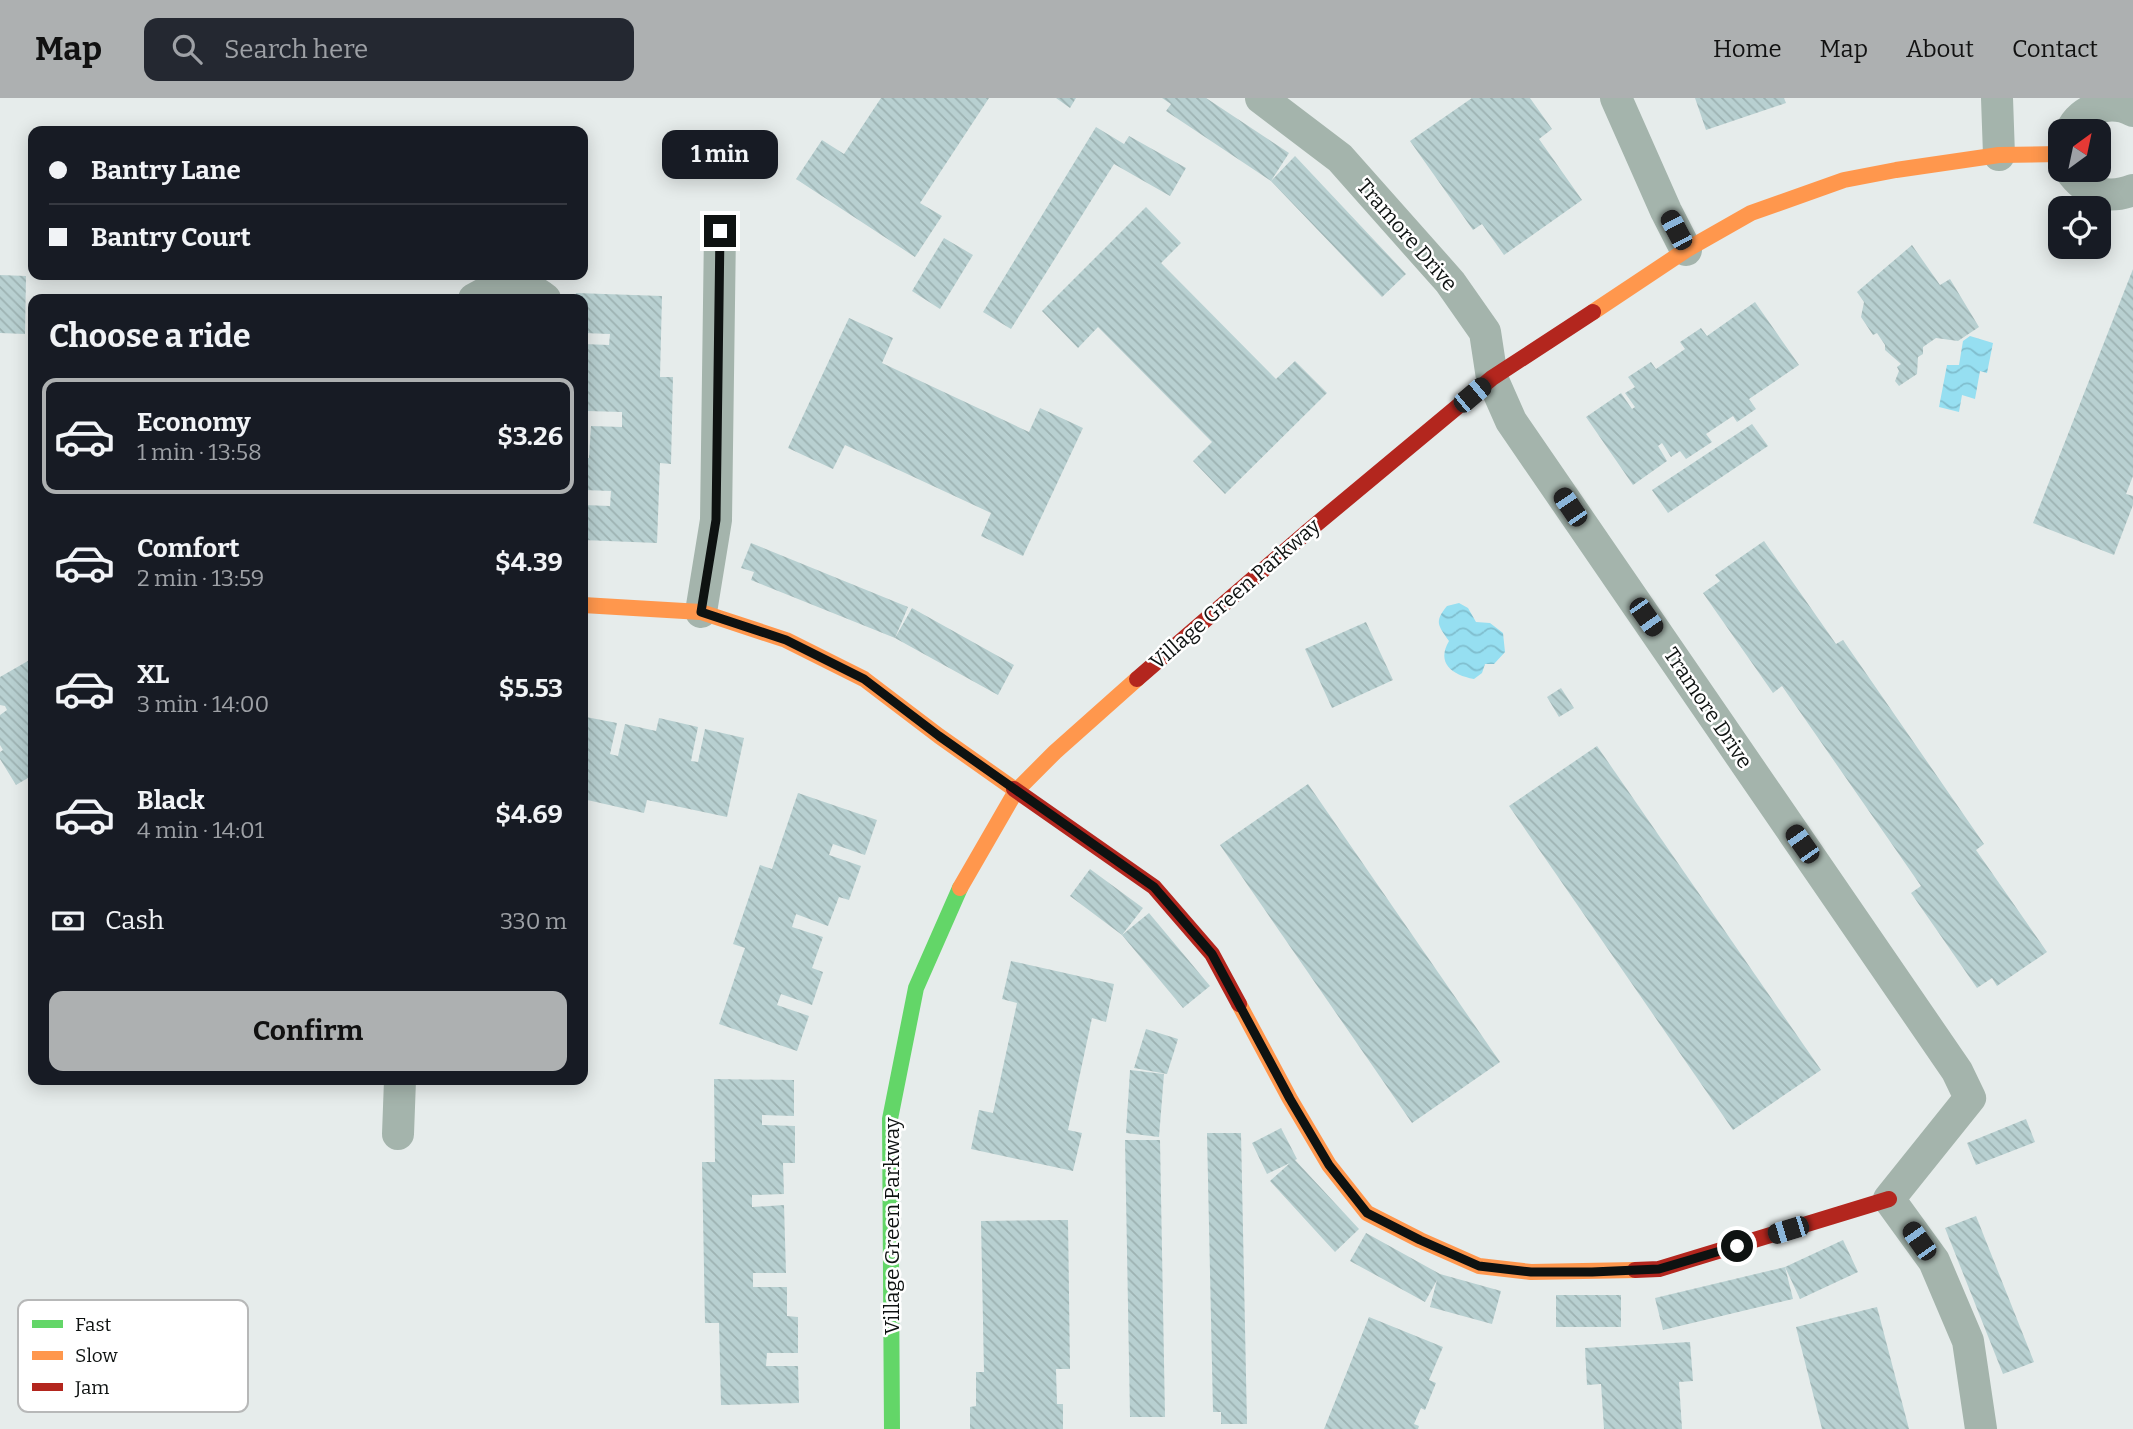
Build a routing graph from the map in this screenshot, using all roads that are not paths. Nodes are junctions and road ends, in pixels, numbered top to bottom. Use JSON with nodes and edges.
{"nodes":[{"id":1,"x":1261,"y":98,"type":"edge"},
{"id":2,"x":1616,"y":98,"type":"edge"},
{"id":3,"x":1997,"y":98,"type":"edge"},
{"id":4,"x":2133,"y":111,"type":"edge"},
{"id":5,"x":2080,"y":119,"type":"edge"},
{"id":6,"x":2048,"y":154,"type":"edge"},
{"id":7,"x":1999,"y":155,"type":"junction"},
{"id":8,"x":2079,"y":182,"type":"edge"},
{"id":9,"x":2133,"y":190,"type":"edge"},
{"id":10,"x":720,"y":231,"type":"dead end"},
{"id":11,"x":1686,"y":250,"type":"junction"},
{"id":12,"x":482,"y":294,"type":"edge"},
{"id":13,"x":537,"y":294,"type":"edge"},
{"id":14,"x":1492,"y":378,"type":"junction"},
{"id":15,"x":588,"y":605,"type":"edge"},
{"id":16,"x":701,"y":612,"type":"junction"},
{"id":17,"x":1016,"y":791,"type":"junction"},
{"id":18,"x":400,"y":1085,"type":"edge"},
{"id":19,"x":398,"y":1134,"type":"dead end"},
{"id":20,"x":1889,"y":1199,"type":"junction"},
{"id":21,"x":892,"y":1429,"type":"edge"},
{"id":22,"x":1981,"y":1429,"type":"edge"}],
"edges":[{"from":1,"to":14,"type":"street","name":"Tramore Drive"},
{"from":2,"to":11,"type":"street"},
{"from":3,"to":7,"type":"street"},
{"from":4,"to":5,"type":"street"},
{"from":6,"to":7,"type":"street","name":"Village Green Parkway"},
{"from":7,"to":11,"type":"street","name":"Village Green Parkway"},
{"from":8,"to":9,"type":"street"},
{"from":10,"to":16,"type":"street"},
{"from":11,"to":14,"type":"street","name":"Village Green Parkway"},
{"from":12,"to":13,"type":"street"},
{"from":14,"to":17,"type":"street","name":"Village Green Parkway"},
{"from":14,"to":20,"type":"street","name":"Tramore Drive"},
{"from":15,"to":16,"type":"street"},
{"from":16,"to":17,"type":"street"},
{"from":17,"to":20,"type":"street"},
{"from":17,"to":21,"type":"street","name":"Village Green Parkway"},
{"from":18,"to":19,"type":"street"},
{"from":20,"to":22,"type":"street"}]}
